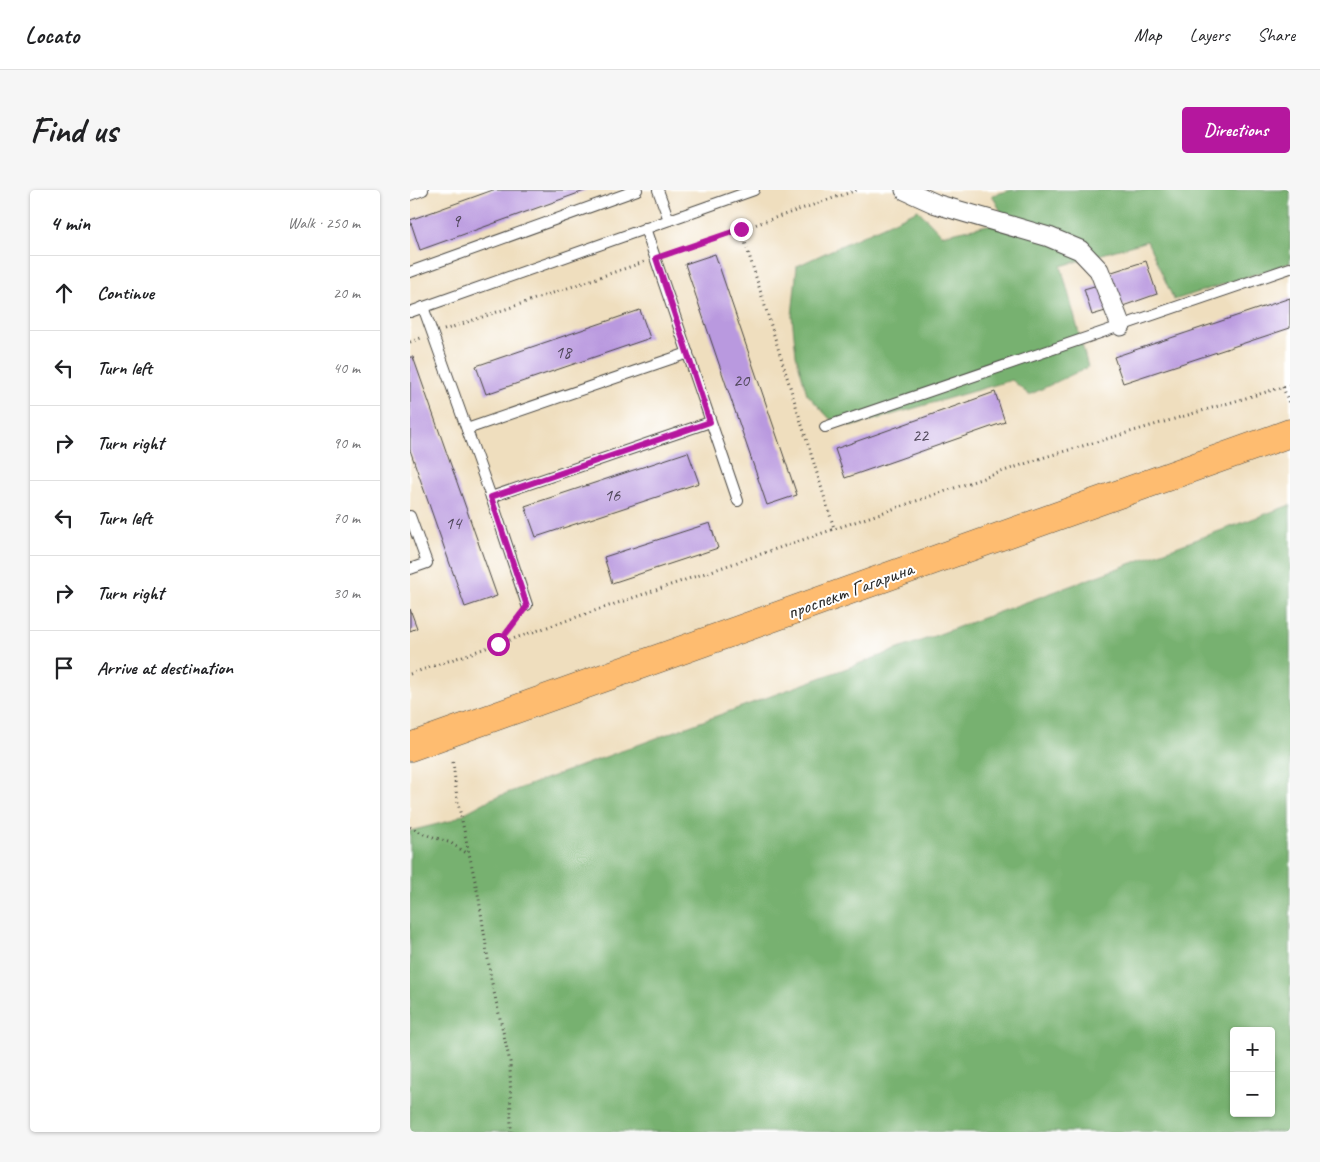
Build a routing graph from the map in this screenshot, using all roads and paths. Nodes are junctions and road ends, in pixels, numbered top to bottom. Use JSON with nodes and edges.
{"nodes":[{"id":1,"x":424,"y":190,"type":"edge"},
{"id":2,"x":637,"y":190,"type":"edge"},
{"id":3,"x":658,"y":190,"type":"edge"},
{"id":4,"x":754,"y":190,"type":"edge"},
{"id":5,"x":857,"y":190,"type":"edge"},
{"id":6,"x":905,"y":190,"type":"edge"},
{"id":7,"x":410,"y":195,"type":"edge"},
{"id":8,"x":668,"y":220,"type":"junction"},
{"id":9,"x":645,"y":228,"type":"junction"},
{"id":10,"x":741,"y":229,"type":"junction"},
{"id":11,"x":656,"y":258,"type":"junction"},
{"id":12,"x":1290,"y":268,"type":"edge"},
{"id":13,"x":410,"y":272,"type":"edge"},
{"id":14,"x":423,"y":307,"type":"junction"},
{"id":15,"x":410,"y":312,"type":"edge"},
{"id":16,"x":1121,"y":326,"type":"junction"},
{"id":17,"x":434,"y":334,"type":"junction"},
{"id":18,"x":410,"y":342,"type":"edge"},
{"id":19,"x":688,"y":353,"type":"junction"},
{"id":20,"x":1290,"y":384,"type":"edge"},
{"id":21,"x":1283,"y":387,"type":"junction"},
{"id":22,"x":1290,"y":406,"type":"edge"},
{"id":23,"x":710,"y":422,"type":"junction"},
{"id":24,"x":825,"y":427,"type":"dead end"},
{"id":25,"x":468,"y":429,"type":"junction"},
{"id":26,"x":1290,"y":433,"type":"edge"},
{"id":27,"x":491,"y":497,"type":"junction"},
{"id":28,"x":738,"y":501,"type":"dead end"},
{"id":29,"x":410,"y":516,"type":"edge"},
{"id":30,"x":834,"y":528,"type":"junction"},
{"id":31,"x":410,"y":569,"type":"edge"},
{"id":32,"x":527,"y":606,"type":"joint"},
{"id":33,"x":498,"y":644,"type":"junction"},
{"id":34,"x":410,"y":674,"type":"edge"},
{"id":35,"x":410,"y":747,"type":"edge"},
{"id":36,"x":453,"y":762,"type":"dead end"},
{"id":37,"x":410,"y":827,"type":"edge"},
{"id":38,"x":469,"y":854,"type":"junction"},
{"id":39,"x":510,"y":1132,"type":"edge"}],
"edges":[{"from":1,"to":7,"type":"lane"},
{"from":2,"to":13,"type":"lane"},
{"from":3,"to":8,"type":"lane"},
{"from":4,"to":8,"type":"lane"},
{"from":5,"to":10,"type":"path"},
{"from":6,"to":16,"type":"street"},
{"from":8,"to":9,"type":"lane"},
{"from":9,"to":11,"type":"lane"},
{"from":9,"to":14,"type":"lane"},
{"from":10,"to":11,"type":"path"},
{"from":10,"to":30,"type":"path"},
{"from":11,"to":17,"type":"path"},
{"from":11,"to":19,"type":"lane"},
{"from":12,"to":16,"type":"lane"},
{"from":14,"to":15,"type":"lane"},
{"from":14,"to":17,"type":"lane"},
{"from":16,"to":24,"type":"lane"},
{"from":17,"to":18,"type":"path"},
{"from":17,"to":25,"type":"lane"},
{"from":19,"to":23,"type":"lane"},
{"from":19,"to":25,"type":"lane"},
{"from":20,"to":21,"type":"path"},
{"from":21,"to":22,"type":"path"},
{"from":21,"to":30,"type":"path"},
{"from":23,"to":27,"type":"lane"},
{"from":23,"to":28,"type":"lane"},
{"from":25,"to":27,"type":"lane"},
{"from":26,"to":35,"type":"main road","name":"проспект Гагарина"},
{"from":27,"to":32,"type":"lane"},
{"from":29,"to":31,"type":"lane"},
{"from":30,"to":33,"type":"path"},
{"from":32,"to":33,"type":"path"},
{"from":33,"to":34,"type":"path"},
{"from":36,"to":38,"type":"path"},
{"from":37,"to":38,"type":"path"},
{"from":38,"to":39,"type":"path"}]}
